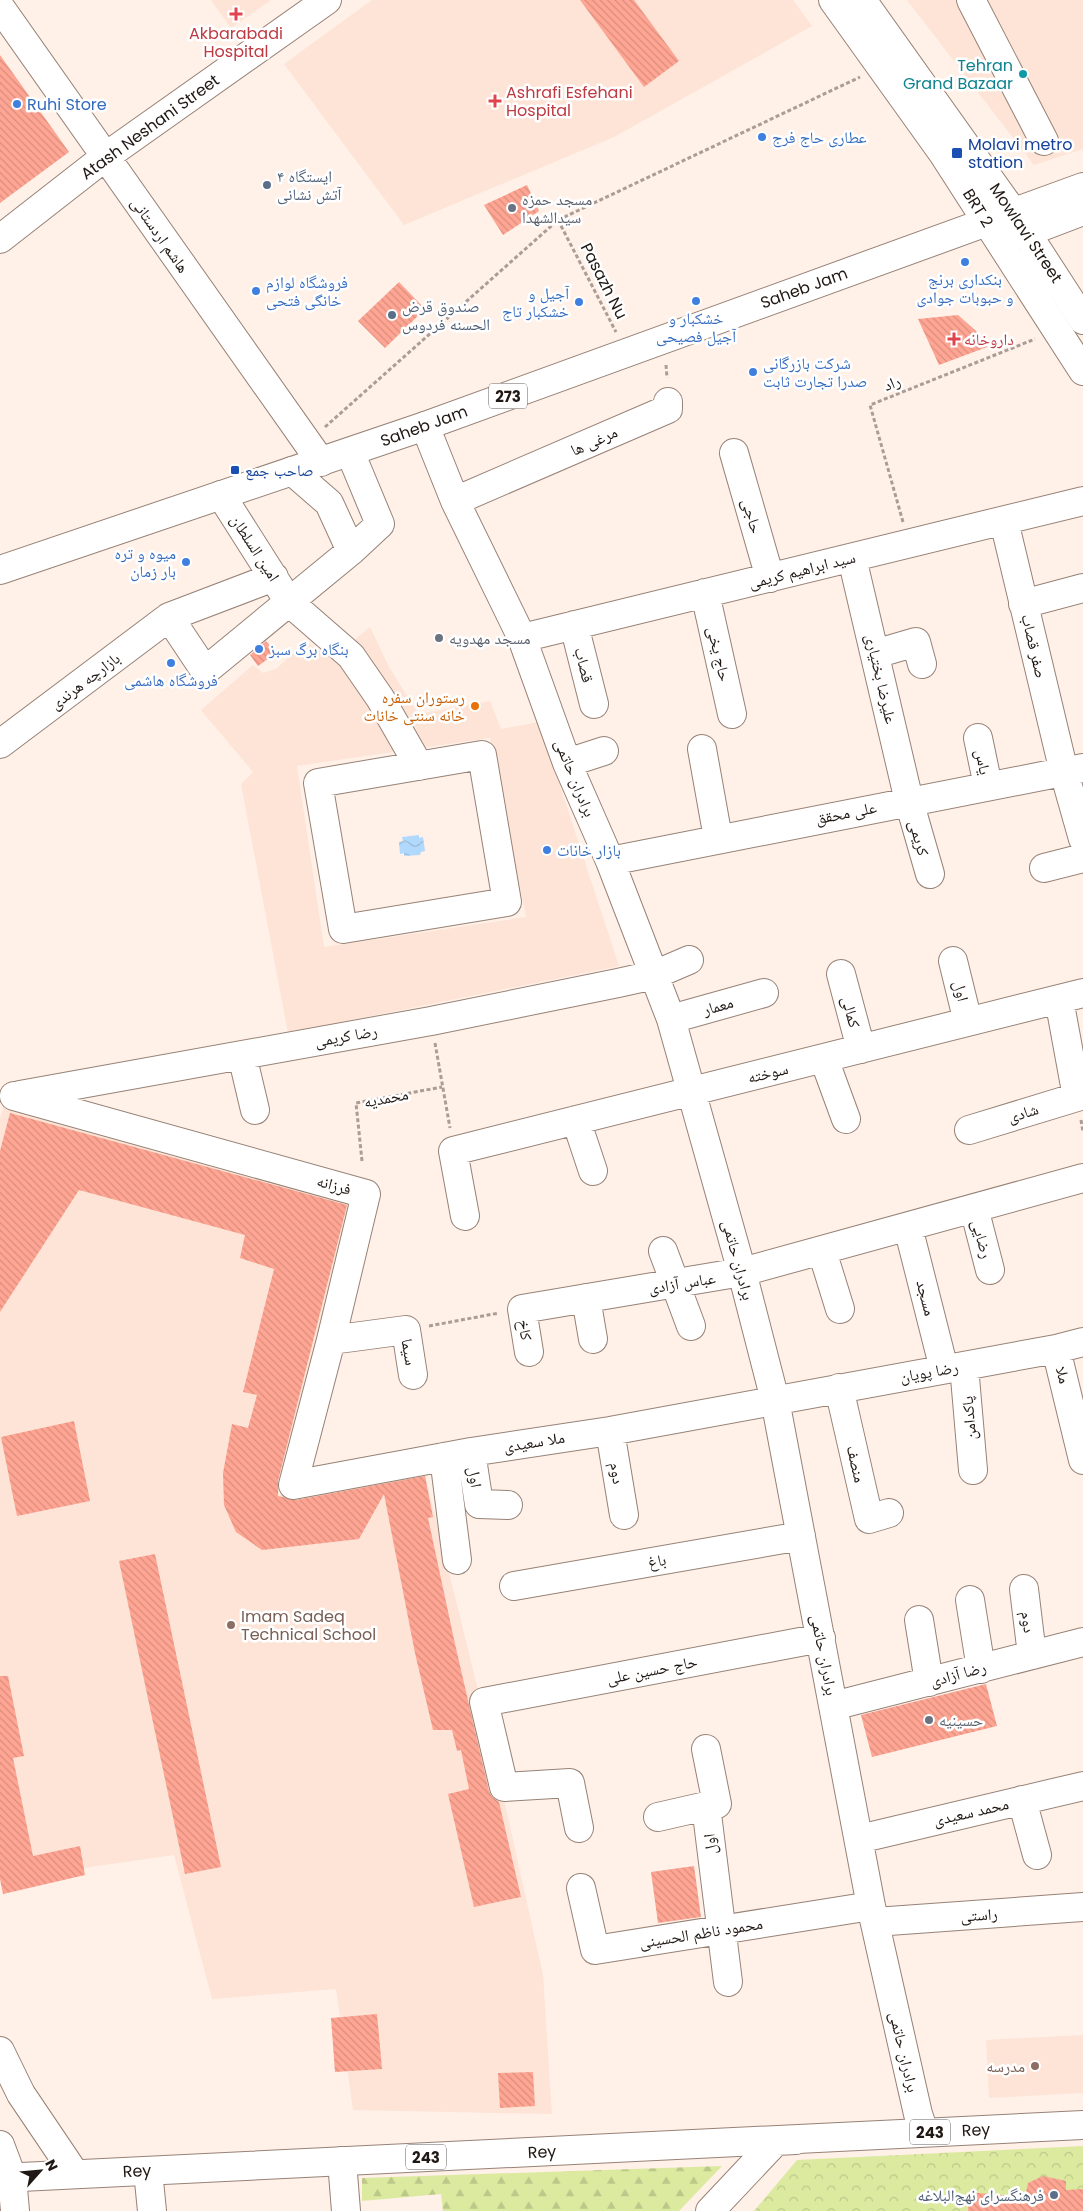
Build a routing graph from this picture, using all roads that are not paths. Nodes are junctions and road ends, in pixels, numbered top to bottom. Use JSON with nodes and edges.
{"nodes":[{"id":1,"x":327,"y":0,"type":"edge"},
{"id":2,"x":832,"y":0,"type":"edge"},
{"id":3,"x":862,"y":0,"type":"edge"},
{"id":4,"x":971,"y":0,"type":"edge"},
{"id":5,"x":0,"y":7,"type":"edge"},
{"id":6,"x":1044,"y":141,"type":"dead end"},
{"id":7,"x":105,"y":157,"type":"junction"},
{"id":8,"x":1083,"y":187,"type":"edge"},
{"id":9,"x":1083,"y":212,"type":"edge"},
{"id":10,"x":1020,"y":222,"type":"junction"},
{"id":11,"x":993,"y":232,"type":"junction"},
{"id":12,"x":0,"y":239,"type":"edge"},
{"id":13,"x":1083,"y":320,"type":"edge"},
{"id":14,"x":1083,"y":371,"type":"edge"},
{"id":15,"x":668,"y":402,"type":"road end"},
{"id":16,"x":426,"y":426,"type":"junction"},
{"id":17,"x":350,"y":452,"type":"junction"},
{"id":18,"x":314,"y":453,"type":"junction"},
{"id":19,"x":734,"y":454,"type":"dead end"},
{"id":20,"x":292,"y":471,"type":"junction"},
{"id":21,"x":221,"y":495,"type":"junction"},
{"id":22,"x":455,"y":501,"type":"junction"},
{"id":23,"x":1083,"y":502,"type":"edge"},
{"id":24,"x":1004,"y":521,"type":"junction"},
{"id":25,"x":351,"y":551,"type":"junction"},
{"id":26,"x":852,"y":558,"type":"junction"},
{"id":27,"x":0,"y":570,"type":"edge"},
{"id":28,"x":274,"y":577,"type":"junction"},
{"id":29,"x":770,"y":578,"type":"junction"},
{"id":30,"x":1083,"y":588,"type":"edge"},
{"id":31,"x":705,"y":594,"type":"junction"},
{"id":32,"x":289,"y":602,"type":"junction"},
{"id":33,"x":1024,"y":604,"type":"junction"},
{"id":34,"x":169,"y":617,"type":"junction"},
{"id":35,"x":574,"y":625,"type":"junction"},
{"id":36,"x":522,"y":638,"type":"junction"},
{"id":37,"x":875,"y":654,"type":"junction"},
{"id":38,"x":922,"y":664,"type":"dead end"},
{"id":39,"x":594,"y":704,"type":"dead end"},
{"id":40,"x":732,"y":714,"type":"dead end"},
{"id":41,"x":978,"y":738,"type":"dead end"},
{"id":42,"x":0,"y":744,"type":"edge"},
{"id":43,"x":702,"y":749,"type":"dead end"},
{"id":44,"x":604,"y":751,"type":"dead end"},
{"id":45,"x":567,"y":763,"type":"junction"},
{"id":46,"x":419,"y":766,"type":"junction"},
{"id":47,"x":1073,"y":770,"type":"edge"},
{"id":48,"x":988,"y":786,"type":"junction"},
{"id":49,"x":909,"y":801,"type":"junction"},
{"id":50,"x":718,"y":838,"type":"junction"},
{"id":51,"x":1083,"y":839,"type":"edge"},
{"id":52,"x":1083,"y":858,"type":"edge"},
{"id":53,"x":610,"y":861,"type":"junction"},
{"id":54,"x":1044,"y":868,"type":"dead end"},
{"id":55,"x":930,"y":874,"type":"dead end"},
{"id":56,"x":689,"y":960,"type":"dead end"},
{"id":57,"x":953,"y":961,"type":"dead end"},
{"id":58,"x":841,"y":974,"type":"dead end"},
{"id":59,"x":654,"y":976,"type":"junction"},
{"id":60,"x":764,"y":993,"type":"dead end"},
{"id":61,"x":1071,"y":996,"type":"edge"},
{"id":62,"x":671,"y":1019,"type":"junction"},
{"id":63,"x":968,"y":1022,"type":"junction"},
{"id":64,"x":861,"y":1050,"type":"junction"},
{"id":65,"x":242,"y":1055,"type":"junction"},
{"id":66,"x":824,"y":1059,"type":"junction"},
{"id":67,"x":1077,"y":1064,"type":"edge"},
{"id":68,"x":691,"y":1092,"type":"junction"},
{"id":69,"x":7,"y":1098,"type":"edge"},
{"id":70,"x":255,"y":1110,"type":"dead end"},
{"id":71,"x":846,"y":1119,"type":"dead end"},
{"id":72,"x":576,"y":1120,"type":"junction"},
{"id":73,"x":969,"y":1130,"type":"dead end"},
{"id":74,"x":593,"y":1171,"type":"dead end"},
{"id":75,"x":1083,"y":1178,"type":"edge"},
{"id":76,"x":974,"y":1208,"type":"junction"},
{"id":77,"x":465,"y":1216,"type":"dead end"},
{"id":78,"x":908,"y":1227,"type":"junction"},
{"id":79,"x":822,"y":1250,"type":"junction"},
{"id":80,"x":663,"y":1251,"type":"dead end"},
{"id":81,"x":990,"y":1270,"type":"dead end"},
{"id":82,"x":742,"y":1272,"type":"junction"},
{"id":83,"x":674,"y":1284,"type":"junction"},
{"id":84,"x":586,"y":1298,"type":"junction"},
{"id":85,"x":522,"y":1309,"type":"joint"},
{"id":86,"x":840,"y":1309,"type":"dead end"},
{"id":87,"x":691,"y":1326,"type":"dead end"},
{"id":88,"x":593,"y":1339,"type":"dead end"},
{"id":89,"x":331,"y":1340,"type":"junction"},
{"id":90,"x":1083,"y":1342,"type":"edge"},
{"id":91,"x":1056,"y":1349,"type":"junction"},
{"id":92,"x":529,"y":1352,"type":"dead end"},
{"id":93,"x":954,"y":1367,"type":"junction"},
{"id":94,"x":413,"y":1375,"type":"dead end"},
{"id":95,"x":839,"y":1388,"type":"junction"},
{"id":96,"x":775,"y":1400,"type":"junction"},
{"id":97,"x":610,"y":1431,"type":"junction"},
{"id":98,"x":471,"y":1452,"type":"junction"},
{"id":99,"x":444,"y":1457,"type":"junction"},
{"id":100,"x":1083,"y":1460,"type":"edge"},
{"id":101,"x":974,"y":1470,"type":"dead end"},
{"id":102,"x":293,"y":1485,"type":"joint"},
{"id":103,"x":508,"y":1505,"type":"dead end"},
{"id":104,"x":889,"y":1513,"type":"dead end"},
{"id":105,"x":624,"y":1515,"type":"dead end"},
{"id":106,"x":801,"y":1536,"type":"junction"},
{"id":107,"x":457,"y":1560,"type":"dead end"},
{"id":108,"x":514,"y":1586,"type":"dead end"},
{"id":109,"x":1024,"y":1589,"type":"dead end"},
{"id":110,"x":970,"y":1600,"type":"dead end"},
{"id":111,"x":919,"y":1620,"type":"dead end"},
{"id":112,"x":821,"y":1638,"type":"junction"},
{"id":113,"x":1083,"y":1642,"type":"edge"},
{"id":114,"x":1032,"y":1655,"type":"junction"},
{"id":115,"x":981,"y":1669,"type":"junction"},
{"id":116,"x":929,"y":1682,"type":"junction"},
{"id":117,"x":833,"y":1706,"type":"junction"},
{"id":118,"x":706,"y":1749,"type":"dead end"},
{"id":119,"x":1083,"y":1786,"type":"edge"},
{"id":120,"x":1022,"y":1800,"type":"junction"},
{"id":121,"x":706,"y":1806,"type":"junction"},
{"id":122,"x":658,"y":1817,"type":"dead end"},
{"id":123,"x":579,"y":1828,"type":"dead end"},
{"id":124,"x":859,"y":1838,"type":"junction"},
{"id":125,"x":1037,"y":1855,"type":"dead end"},
{"id":126,"x":580,"y":1888,"type":"dead end"},
{"id":127,"x":1083,"y":1907,"type":"edge"},
{"id":128,"x":873,"y":1914,"type":"junction"},
{"id":129,"x":720,"y":1930,"type":"junction"},
{"id":130,"x":728,"y":1982,"type":"dead end"},
{"id":131,"x":0,"y":2051,"type":"edge"},
{"id":132,"x":1083,"y":2127,"type":"edge"},
{"id":133,"x":924,"y":2132,"type":"junction"},
{"id":134,"x":776,"y":2141,"type":"junction"},
{"id":135,"x":0,"y":2145,"type":"edge"},
{"id":136,"x":342,"y":2162,"type":"junction"},
{"id":137,"x":148,"y":2171,"type":"junction"},
{"id":138,"x":75,"y":2174,"type":"junction"},
{"id":139,"x":6,"y":2178,"type":"edge"},
{"id":140,"x":15,"y":2211,"type":"edge"},
{"id":141,"x":152,"y":2211,"type":"edge"},
{"id":142,"x":346,"y":2211,"type":"edge"},
{"id":143,"x":710,"y":2211,"type":"edge"}],
"edges":[{"from":1,"to":7,"type":"street","name":"Atash Neshani Street"},
{"from":2,"to":11,"type":"street","name":"BRT 2"},
{"from":3,"to":10,"type":"street","name":"Mowlavi Street"},
{"from":4,"to":6,"type":"street"},
{"from":5,"to":7,"type":"street","name":"هاشم اردستانی"},
{"from":7,"to":12,"type":"street","name":"Atash Neshani Street"},
{"from":7,"to":18,"type":"street","name":"هاشم اردستانی"},
{"from":8,"to":10,"type":"street"},
{"from":9,"to":10,"type":"street"},
{"from":10,"to":11,"type":"street","name":"Saheb Jam","number":"273"},
{"from":10,"to":13,"type":"street","name":"Mowlavi Street"},
{"from":11,"to":14,"type":"street","name":"BRT 2"},
{"from":11,"to":16,"type":"street","name":"Saheb Jam","number":"273"},
{"from":15,"to":22,"type":"street","name":"مرغی ها"},
{"from":16,"to":17,"type":"street","name":"Saheb Jam","number":"273"},
{"from":16,"to":22,"type":"street","name":"برادران حاتمی"},
{"from":17,"to":18,"type":"street","name":"Saheb Jam","number":"273"},
{"from":17,"to":25,"type":"street"},
{"from":18,"to":20,"type":"street","name":"Saheb Jam","number":"273"},
{"from":19,"to":29,"type":"street","name":"حاجی"},
{"from":20,"to":21,"type":"street","name":"Saheb Jam","number":"273"},
{"from":20,"to":25,"type":"street"},
{"from":21,"to":27,"type":"street","name":"Saheb Jam","number":"273"},
{"from":21,"to":28,"type":"street","name":"امین السلطان"},
{"from":22,"to":36,"type":"street","name":"برادران حاتمی"},
{"from":23,"to":24,"type":"street","name":"سید ابراهیم کریمی"},
{"from":24,"to":26,"type":"street","name":"سید ابراهیم کریمی"},
{"from":24,"to":33,"type":"street","name":"صفر قصاب"},
{"from":25,"to":32,"type":"street"},
{"from":26,"to":29,"type":"street","name":"سید ابراهیم کریمی"},
{"from":26,"to":37,"type":"street","name":"علیرضا بختیاری"},
{"from":28,"to":32,"type":"street","name":"امین السلطان"},
{"from":28,"to":34,"type":"street","name":"بازارچه هرندی"},
{"from":29,"to":31,"type":"street","name":"سید ابراهیم کریمی"},
{"from":30,"to":33,"type":"street"},
{"from":31,"to":35,"type":"street","name":"سید ابراهیم کریمی"},
{"from":31,"to":40,"type":"street","name":"حاج یخی"},
{"from":32,"to":34,"type":"street"},
{"from":32,"to":46,"type":"street","name":"امین السلطان"},
{"from":33,"to":47,"type":"street","name":"صفر قصاب"},
{"from":34,"to":42,"type":"street","name":"بازارچه هرندی"},
{"from":35,"to":36,"type":"street","name":"سید ابراهیم کریمی"},
{"from":35,"to":39,"type":"street","name":"قصاب"},
{"from":36,"to":45,"type":"street","name":"برادران حاتمی"},
{"from":37,"to":38,"type":"street"},
{"from":37,"to":49,"type":"street","name":"علیرضا بختیاری"},
{"from":41,"to":48,"type":"street","name":"یاس"},
{"from":43,"to":50,"type":"street"},
{"from":44,"to":45,"type":"street"},
{"from":45,"to":53,"type":"street","name":"برادران حاتمی"},
{"from":46,"to":46,"type":"street"},
{"from":47,"to":48,"type":"street","name":"علی محقق"},
{"from":47,"to":51,"type":"street","name":"صفر قصاب"},
{"from":48,"to":49,"type":"street","name":"علی محقق"},
{"from":49,"to":50,"type":"street","name":"علی محقق"},
{"from":49,"to":55,"type":"street","name":"کریمی"},
{"from":50,"to":53,"type":"street","name":"علی محقق"},
{"from":52,"to":54,"type":"street"},
{"from":53,"to":59,"type":"street","name":"برادران حاتمی"},
{"from":56,"to":59,"type":"street","name":"رضا کریمی"},
{"from":57,"to":63,"type":"street","name":"اول"},
{"from":58,"to":64,"type":"street","name":"کمالی"},
{"from":59,"to":62,"type":"street","name":"برادران حاتمی"},
{"from":59,"to":65,"type":"street","name":"رضا کریمی"},
{"from":60,"to":62,"type":"street","name":"معمار"},
{"from":61,"to":63,"type":"street","name":"سوخته"},
{"from":61,"to":67,"type":"street"},
{"from":62,"to":68,"type":"street","name":"برادران حاتمی"},
{"from":63,"to":64,"type":"street","name":"سوخته"},
{"from":64,"to":66,"type":"street","name":"سوخته"},
{"from":65,"to":69,"type":"street","name":"رضا کریمی"},
{"from":65,"to":70,"type":"street"},
{"from":66,"to":68,"type":"street","name":"سوخته"},
{"from":66,"to":71,"type":"street"},
{"from":67,"to":73,"type":"street","name":"شادی"},
{"from":68,"to":72,"type":"street","name":"سوخته"},
{"from":68,"to":82,"type":"street","name":"برادران حاتمی"},
{"from":69,"to":89,"type":"street","name":"فرزانه"},
{"from":72,"to":74,"type":"street"},
{"from":72,"to":77,"type":"street","name":"سوخته"},
{"from":75,"to":76,"type":"street","name":"عباس آزادی"},
{"from":76,"to":78,"type":"street","name":"عباس آزادی"},
{"from":76,"to":81,"type":"street","name":"رضایی"},
{"from":78,"to":79,"type":"street","name":"عباس آزادی"},
{"from":78,"to":93,"type":"street","name":"مسجد"},
{"from":79,"to":82,"type":"street","name":"عباس آزادی"},
{"from":79,"to":86,"type":"street"},
{"from":80,"to":83,"type":"street"},
{"from":82,"to":83,"type":"street","name":"عباس آزادی"},
{"from":82,"to":96,"type":"street","name":"برادران حاتمی"},
{"from":83,"to":84,"type":"street","name":"عباس آزادی"},
{"from":83,"to":87,"type":"street"},
{"from":84,"to":85,"type":"street","name":"عباس آزادی"},
{"from":84,"to":88,"type":"street"},
{"from":85,"to":92,"type":"street","name":"کاخ"},
{"from":89,"to":94,"type":"street","name":"سیما"},
{"from":89,"to":102,"type":"street","name":"فرزانه"},
{"from":90,"to":91,"type":"street","name":"رضا پویان"},
{"from":91,"to":93,"type":"street","name":"رضا پویان"},
{"from":91,"to":100,"type":"street","name":"ملا"},
{"from":93,"to":95,"type":"street","name":"رضا پویان"},
{"from":93,"to":101,"type":"street","name":"پاکدامن"},
{"from":95,"to":96,"type":"street","name":"رضا پویان"},
{"from":95,"to":104,"type":"street","name":"منصف"},
{"from":96,"to":97,"type":"street","name":"ملا سعیدی"},
{"from":96,"to":106,"type":"street","name":"برادران حاتمی"},
{"from":97,"to":98,"type":"street","name":"ملا سعیدی"},
{"from":97,"to":105,"type":"street","name":"دوم"},
{"from":98,"to":99,"type":"street","name":"ملا سعیدی"},
{"from":98,"to":103,"type":"street","name":"اول"},
{"from":99,"to":102,"type":"street","name":"ملا سعیدی"},
{"from":99,"to":107,"type":"street"},
{"from":106,"to":108,"type":"street","name":"باغ"},
{"from":106,"to":112,"type":"street","name":"برادران حاتمی"},
{"from":109,"to":114,"type":"street","name":"دوم"},
{"from":110,"to":115,"type":"street"},
{"from":111,"to":116,"type":"street"},
{"from":112,"to":117,"type":"street","name":"برادران حاتمی"},
{"from":112,"to":123,"type":"street","name":"حاج حسین علی"},
{"from":113,"to":114,"type":"street","name":"رضا آزادی"},
{"from":114,"to":115,"type":"street","name":"رضا آزادی"},
{"from":115,"to":116,"type":"street","name":"رضا آزادی"},
{"from":116,"to":117,"type":"street","name":"رضا آزادی"},
{"from":117,"to":124,"type":"street","name":"برادران حاتمی"},
{"from":118,"to":121,"type":"street"},
{"from":119,"to":120,"type":"street","name":"محمد سعیدی"},
{"from":120,"to":124,"type":"street","name":"محمد سعیدی"},
{"from":120,"to":125,"type":"street"},
{"from":121,"to":122,"type":"street"},
{"from":121,"to":129,"type":"street","name":"اول"},
{"from":124,"to":128,"type":"street","name":"برادران حاتمی"},
{"from":126,"to":129,"type":"street","name":"محمود ناظم الحسینی"},
{"from":127,"to":128,"type":"street","name":"راستی"},
{"from":128,"to":129,"type":"street","name":"محمود ناظم الحسینی"},
{"from":128,"to":133,"type":"street","name":"برادران حاتمی"},
{"from":129,"to":130,"type":"street"},
{"from":131,"to":138,"type":"street"},
{"from":132,"to":133,"type":"street","name":"Rey","number":"243"},
{"from":132,"to":134,"type":"street"},
{"from":133,"to":134,"type":"street","name":"Rey","number":"243"},
{"from":134,"to":136,"type":"street","name":"Rey","number":"243"},
{"from":134,"to":143,"type":"street"},
{"from":135,"to":139,"type":"street"},
{"from":136,"to":137,"type":"street","name":"Rey","number":"243"},
{"from":136,"to":142,"type":"street"},
{"from":137,"to":138,"type":"street","name":"Rey","number":"243"},
{"from":137,"to":141,"type":"street"},
{"from":138,"to":139,"type":"street","name":"Rey","number":"243"},
{"from":139,"to":140,"type":"street"}]}
